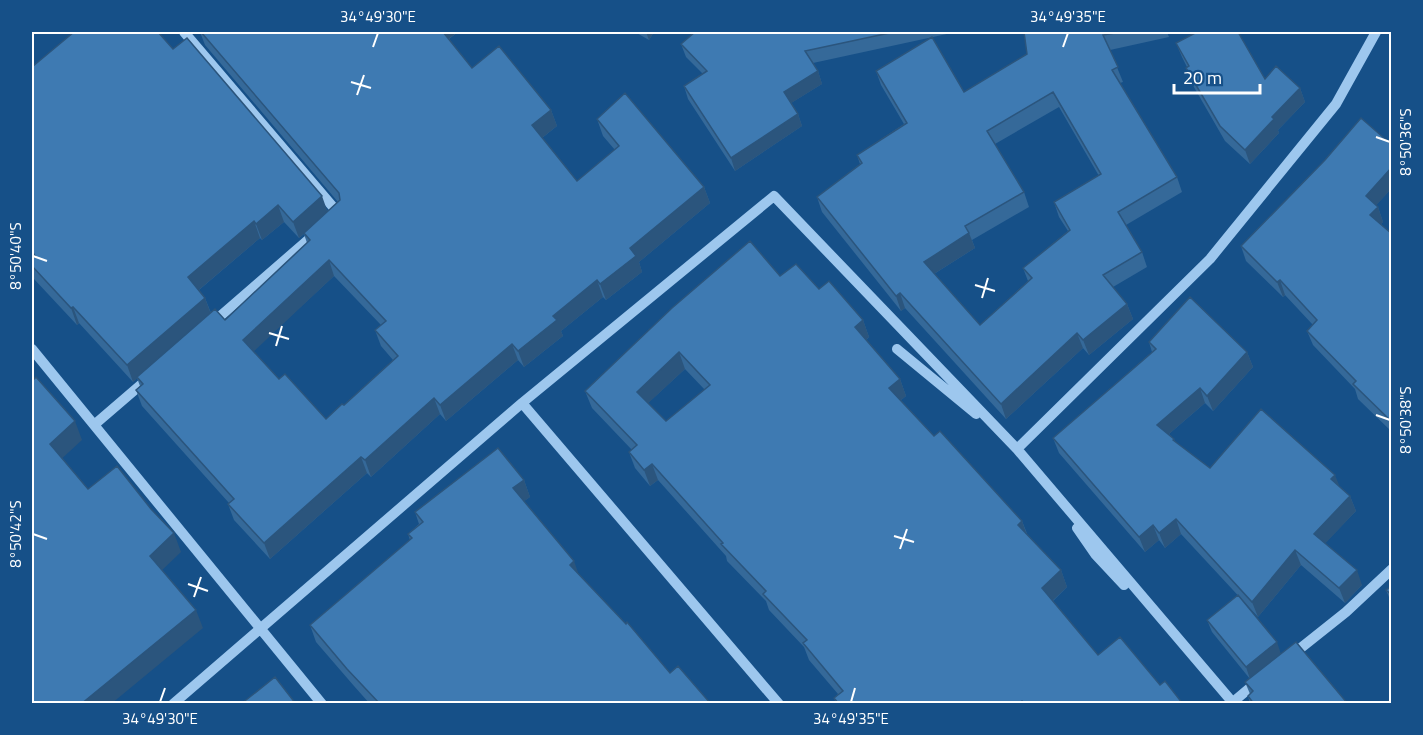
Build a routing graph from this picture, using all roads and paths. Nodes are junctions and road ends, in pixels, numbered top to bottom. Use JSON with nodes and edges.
{"nodes":[{"id":1,"x":184,"y":32,"type":"edge"},
{"id":2,"x":1376,"y":32,"type":"edge"},
{"id":3,"x":330,"y":221,"type":"edge"},
{"id":4,"x":321,"y":229,"type":"edge"},
{"id":5,"x":203,"y":331,"type":"edge"},
{"id":6,"x":32,"y":349,"type":"edge"},
{"id":7,"x":897,"y":349,"type":"dead end"},
{"id":8,"x":158,"y":370,"type":"edge"},
{"id":9,"x":522,"y":403,"type":"junction"},
{"id":10,"x":94,"y":425,"type":"junction"},
{"id":11,"x":1017,"y":449,"type":"junction"},
{"id":12,"x":1392,"y":569,"type":"edge"},
{"id":13,"x":260,"y":628,"type":"junction"},
{"id":14,"x":1285,"y":660,"type":"edge"},
{"id":15,"x":1268,"y":674,"type":"edge"},
{"id":16,"x":1234,"y":703,"type":"edge"},
{"id":17,"x":173,"y":704,"type":"edge"},
{"id":18,"x":322,"y":704,"type":"edge"},
{"id":19,"x":779,"y":704,"type":"edge"}],
"edges":[{"from":1,"to":3,"type":"street"},
{"from":2,"to":11,"type":"street"},
{"from":4,"to":5,"type":"street"},
{"from":6,"to":10,"type":"street"},
{"from":7,"to":11,"type":"street"},
{"from":8,"to":10,"type":"street"},
{"from":9,"to":11,"type":"street"},
{"from":9,"to":13,"type":"street"},
{"from":9,"to":19,"type":"street"},
{"from":10,"to":13,"type":"street"},
{"from":11,"to":16,"type":"street"},
{"from":12,"to":14,"type":"street"},
{"from":13,"to":17,"type":"street"},
{"from":13,"to":18,"type":"street"},
{"from":15,"to":16,"type":"street"}]}
